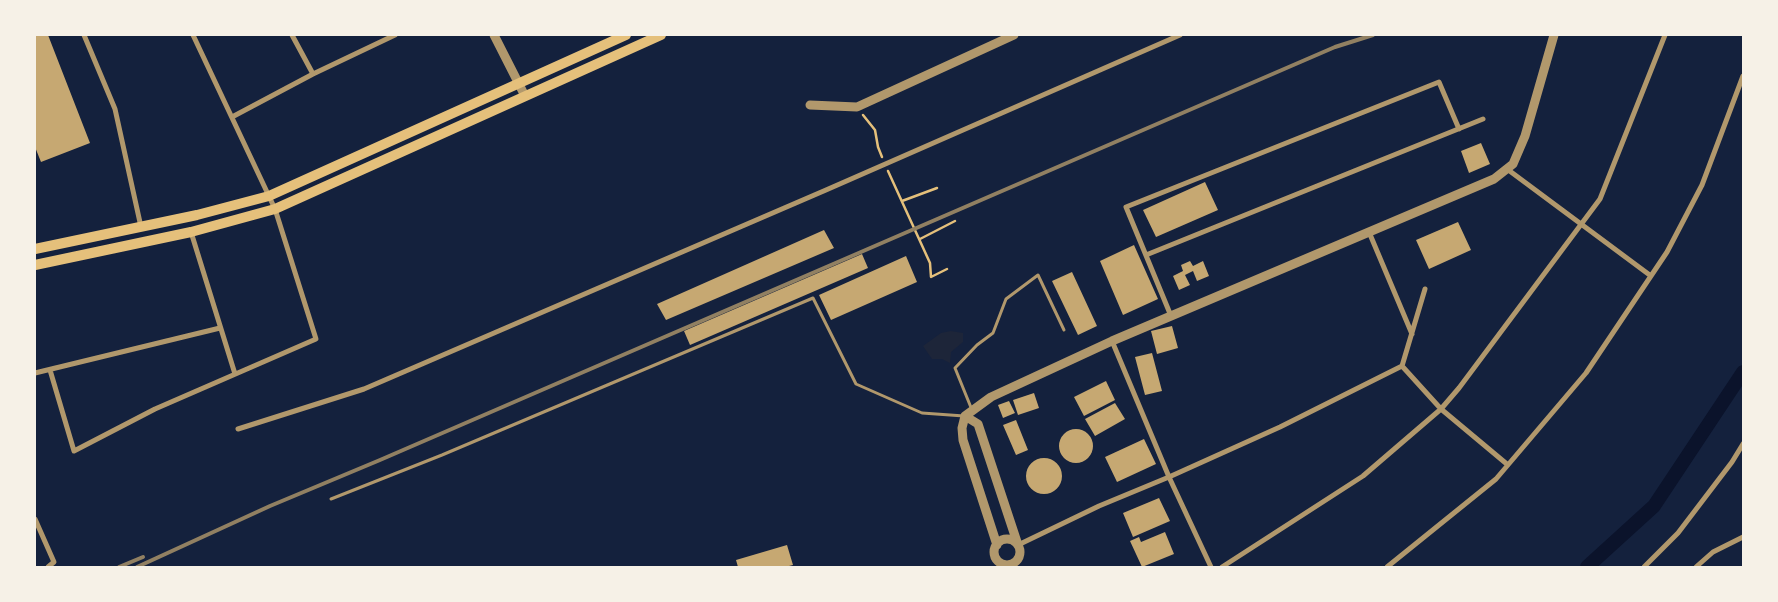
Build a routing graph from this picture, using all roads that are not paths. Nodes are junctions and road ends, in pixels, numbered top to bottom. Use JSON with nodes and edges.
{"nodes":[{"id":1,"x":84,"y":35,"type":"edge"},
{"id":2,"x":193,"y":35,"type":"edge"},
{"id":3,"x":292,"y":35,"type":"edge"},
{"id":4,"x":395,"y":35,"type":"edge"},
{"id":5,"x":494,"y":35,"type":"edge"},
{"id":6,"x":626,"y":35,"type":"edge"},
{"id":7,"x":661,"y":35,"type":"edge"},
{"id":8,"x":1014,"y":35,"type":"edge"},
{"id":9,"x":1180,"y":35,"type":"edge"},
{"id":10,"x":1554,"y":35,"type":"edge"},
{"id":11,"x":1665,"y":35,"type":"edge"},
{"id":12,"x":313,"y":74,"type":"junction"},
{"id":13,"x":1743,"y":76,"type":"edge"},
{"id":14,"x":519,"y":84,"type":"junction"},
{"id":15,"x":525,"y":96,"type":"junction"},
{"id":16,"x":810,"y":106,"type":"dead end"},
{"id":17,"x":232,"y":116,"type":"junction"},
{"id":18,"x":1483,"y":119,"type":"dead end"},
{"id":19,"x":1459,"y":129,"type":"junction"},
{"id":20,"x":1507,"y":169,"type":"junction"},
{"id":21,"x":269,"y":196,"type":"junction"},
{"id":22,"x":275,"y":209,"type":"junction"},
{"id":23,"x":1582,"y":224,"type":"junction"},
{"id":24,"x":141,"y":227,"type":"junction"},
{"id":25,"x":191,"y":232,"type":"junction"},
{"id":26,"x":1369,"y":232,"type":"junction"},
{"id":27,"x":35,"y":249,"type":"edge"},
{"id":28,"x":1146,"y":255,"type":"junction"},
{"id":29,"x":35,"y":265,"type":"edge"},
{"id":30,"x":1651,"y":276,"type":"junction"},
{"id":31,"x":1425,"y":289,"type":"dead end"},
{"id":32,"x":1171,"y":316,"type":"junction"},
{"id":33,"x":220,"y":328,"type":"junction"},
{"id":34,"x":1064,"y":330,"type":"dead end"},
{"id":35,"x":1412,"y":335,"type":"junction"},
{"id":36,"x":1112,"y":341,"type":"junction"},
{"id":37,"x":1402,"y":366,"type":"junction"},
{"id":38,"x":50,"y":370,"type":"junction"},
{"id":39,"x":35,"y":374,"type":"edge"},
{"id":40,"x":235,"y":374,"type":"junction"},
{"id":41,"x":1441,"y":409,"type":"junction"},
{"id":42,"x":968,"y":413,"type":"junction"},
{"id":43,"x":238,"y":429,"type":"dead end"},
{"id":44,"x":1743,"y":444,"type":"edge"},
{"id":45,"x":1508,"y":465,"type":"junction"},
{"id":46,"x":1169,"y":477,"type":"junction"},
{"id":47,"x":330,"y":499,"type":"dead end"},
{"id":48,"x":35,"y":519,"type":"edge"},
{"id":49,"x":1743,"y":537,"type":"edge"},
{"id":50,"x":997,"y":545,"type":"junction"},
{"id":51,"x":1018,"y":545,"type":"junction"},
{"id":52,"x":996,"y":557,"type":"junction"},
{"id":53,"x":1016,"y":564,"type":"edge"},
{"id":54,"x":48,"y":567,"type":"edge"},
{"id":55,"x":992,"y":567,"type":"edge"},
{"id":56,"x":1211,"y":567,"type":"edge"},
{"id":57,"x":1222,"y":567,"type":"edge"},
{"id":58,"x":1387,"y":567,"type":"edge"},
{"id":59,"x":1644,"y":567,"type":"edge"},
{"id":60,"x":1696,"y":567,"type":"edge"}],
"edges":[{"from":1,"to":24,"type":"street"},
{"from":2,"to":17,"type":"street"},
{"from":3,"to":12,"type":"street"},
{"from":4,"to":12,"type":"street"},
{"from":5,"to":14,"type":"street"},
{"from":6,"to":14,"type":"main road"},
{"from":7,"to":15,"type":"main road"},
{"from":8,"to":16,"type":"street"},
{"from":9,"to":43,"type":"street"},
{"from":10,"to":20,"type":"street"},
{"from":11,"to":23,"type":"street"},
{"from":12,"to":17,"type":"street"},
{"from":13,"to":30,"type":"street"},
{"from":14,"to":15,"type":"street"},
{"from":14,"to":21,"type":"main road"},
{"from":15,"to":22,"type":"main road"},
{"from":17,"to":21,"type":"street"},
{"from":18,"to":19,"type":"street"},
{"from":19,"to":28,"type":"street"},
{"from":19,"to":28,"type":"street"},
{"from":20,"to":23,"type":"street"},
{"from":20,"to":26,"type":"street"},
{"from":21,"to":22,"type":"street"},
{"from":21,"to":24,"type":"main road"},
{"from":22,"to":25,"type":"main road"},
{"from":22,"to":40,"type":"street"},
{"from":23,"to":30,"type":"street"},
{"from":23,"to":41,"type":"street"},
{"from":24,"to":27,"type":"main road"},
{"from":25,"to":29,"type":"main road"},
{"from":25,"to":33,"type":"street"},
{"from":26,"to":32,"type":"street"},
{"from":26,"to":35,"type":"street"},
{"from":28,"to":32,"type":"street"},
{"from":30,"to":45,"type":"street"},
{"from":31,"to":35,"type":"street"},
{"from":32,"to":36,"type":"street"},
{"from":33,"to":38,"type":"street"},
{"from":33,"to":40,"type":"street"},
{"from":34,"to":42,"type":"lane"},
{"from":35,"to":37,"type":"street"},
{"from":36,"to":42,"type":"street"},
{"from":36,"to":46,"type":"street"},
{"from":37,"to":41,"type":"street"},
{"from":37,"to":46,"type":"street"},
{"from":38,"to":39,"type":"street"},
{"from":38,"to":40,"type":"street"},
{"from":41,"to":45,"type":"street"},
{"from":41,"to":57,"type":"street"},
{"from":42,"to":47,"type":"lane"},
{"from":42,"to":50,"type":"street"},
{"from":42,"to":51,"type":"street"},
{"from":44,"to":59,"type":"street"},
{"from":45,"to":58,"type":"street"},
{"from":46,"to":51,"type":"street"},
{"from":46,"to":56,"type":"street"},
{"from":48,"to":54,"type":"street"},
{"from":49,"to":60,"type":"street"},
{"from":50,"to":51,"type":"street"},
{"from":50,"to":52,"type":"street"},
{"from":51,"to":53,"type":"street"},
{"from":52,"to":53,"type":"street"},
{"from":52,"to":55,"type":"street"}]}
